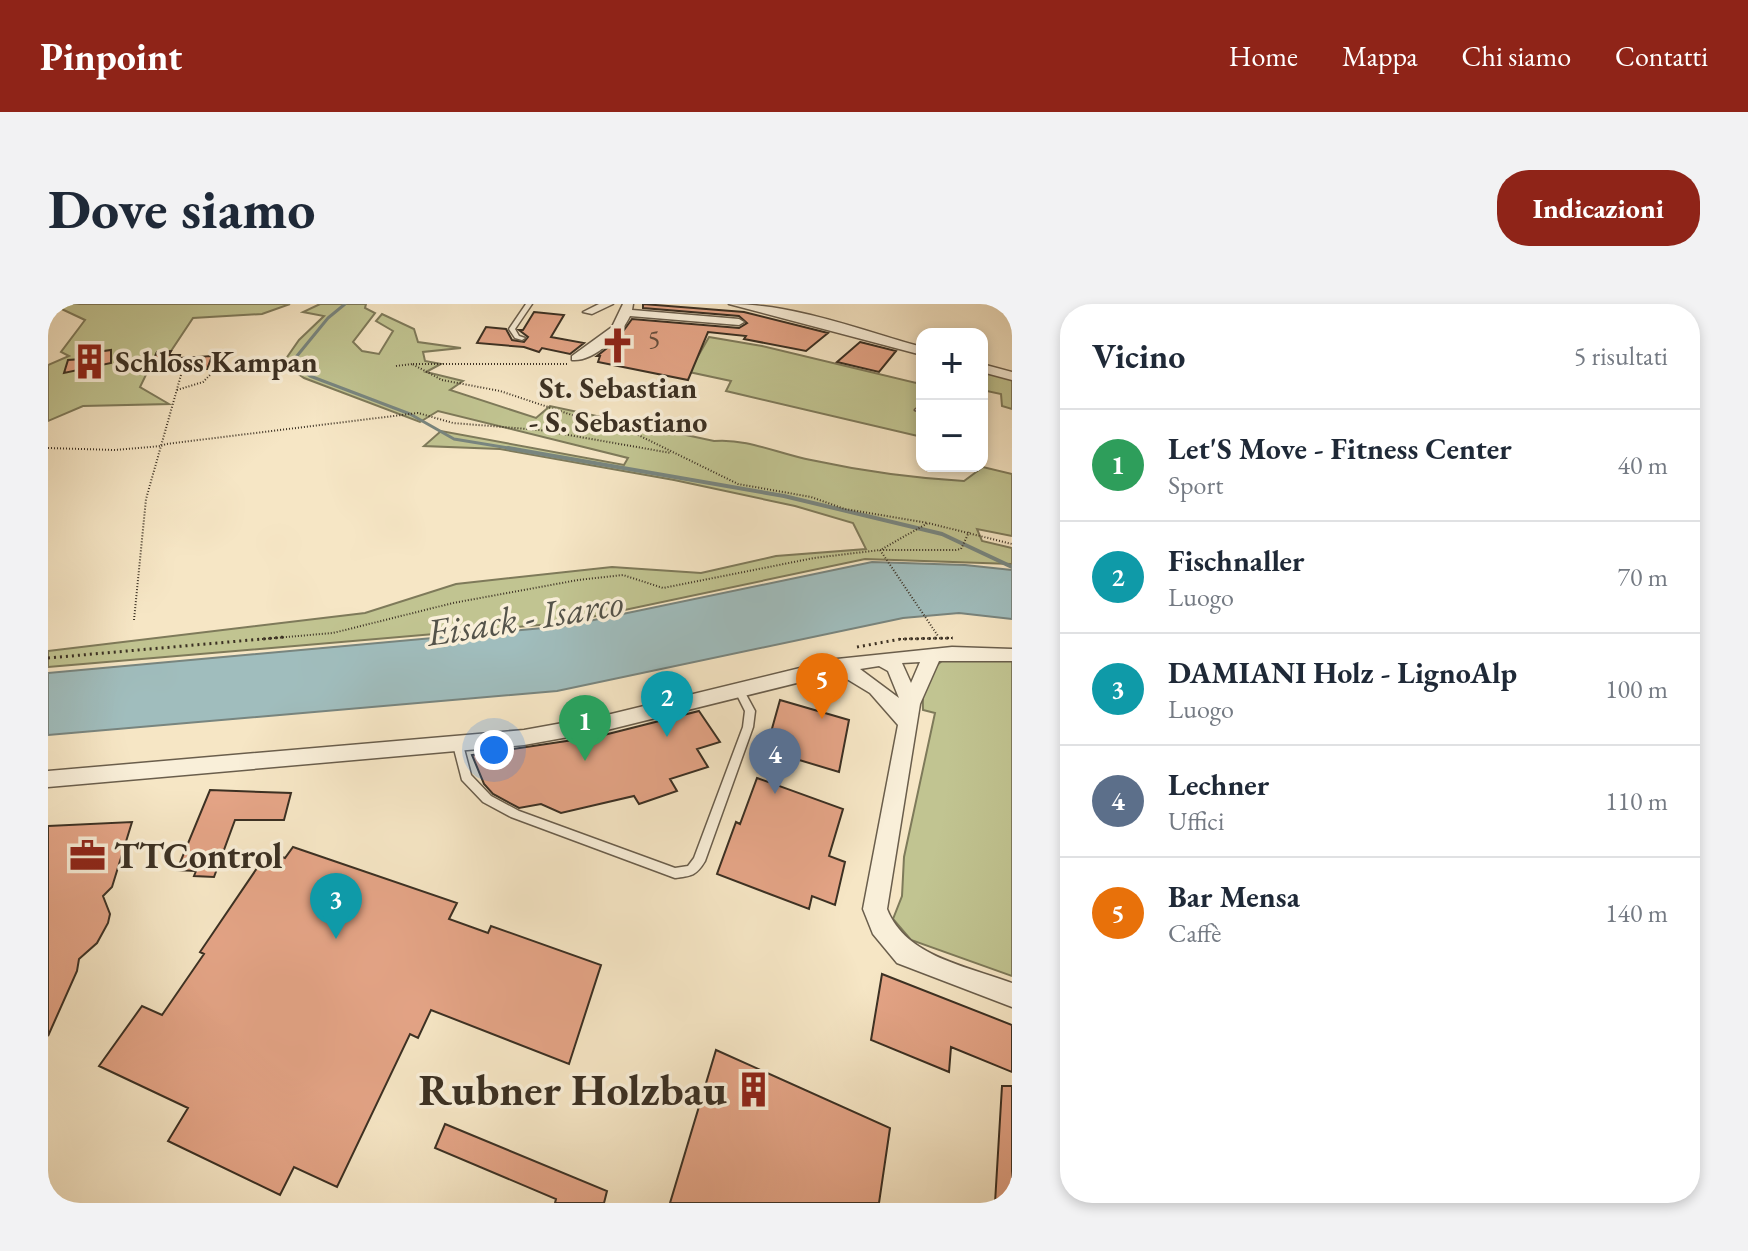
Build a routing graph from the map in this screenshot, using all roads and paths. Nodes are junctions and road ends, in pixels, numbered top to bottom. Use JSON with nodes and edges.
{"nodes":[{"id":1,"x":529,"y":304,"type":"edge"},
{"id":2,"x":608,"y":304,"type":"edge"},
{"id":3,"x":735,"y":304,"type":"edge"},
{"id":4,"x":764,"y":306,"type":"edge"},
{"id":5,"x":628,"y":308,"type":"edge"},
{"id":6,"x":588,"y":312,"type":"dead end"},
{"id":7,"x":739,"y":322,"type":"dead end"},
{"id":8,"x":522,"y":338,"type":"dead end"},
{"id":9,"x":916,"y":349,"type":"edge"},
{"id":10,"x":576,"y":358,"type":"joint"},
{"id":11,"x":412,"y":364,"type":"junction"},
{"id":12,"x":396,"y":366,"type":"dead end"},
{"id":13,"x":988,"y":370,"type":"edge"},
{"id":14,"x":214,"y":371,"type":"dead end"},
{"id":15,"x":181,"y":375,"type":"dead end"},
{"id":16,"x":1012,"y":376,"type":"edge"},
{"id":17,"x":177,"y":390,"type":"junction"},
{"id":18,"x":161,"y":446,"type":"junction"},
{"id":19,"x":48,"y":448,"type":"edge"},
{"id":20,"x":674,"y":453,"type":"junction"},
{"id":21,"x":928,"y":523,"type":"junction"},
{"id":22,"x":969,"y":532,"type":"junction"},
{"id":23,"x":1012,"y":544,"type":"edge"},
{"id":24,"x":880,"y":550,"type":"junction"},
{"id":25,"x":134,"y":620,"type":"dead end"},
{"id":26,"x":962,"y":638,"type":"dead end"},
{"id":27,"x":935,"y":646,"type":"junction"},
{"id":28,"x":855,"y":648,"type":"dead end"},
{"id":29,"x":1012,"y":655,"type":"edge"},
{"id":30,"x":48,"y":658,"type":"edge"},
{"id":31,"x":880,"y":659,"type":"junction"},
{"id":32,"x":837,"y":665,"type":"junction"},
{"id":33,"x":739,"y":689,"type":"junction"},
{"id":34,"x":905,"y":710,"type":"junction"},
{"id":35,"x":458,"y":745,"type":"junction"},
{"id":36,"x":48,"y":779,"type":"edge"},
{"id":37,"x":1012,"y":995,"type":"edge"}],
"edges":[{"from":1,"to":8,"type":"lane"},
{"from":2,"to":6,"type":"street"},
{"from":3,"to":4,"type":"street"},
{"from":4,"to":9,"type":"street"},
{"from":5,"to":7,"type":"street"},
{"from":5,"to":10,"type":"street"},
{"from":10,"to":11,"type":"path"},
{"from":11,"to":12,"type":"path"},
{"from":11,"to":20,"type":"path"},
{"from":13,"to":16,"type":"street"},
{"from":14,"to":17,"type":"path"},
{"from":15,"to":17,"type":"path"},
{"from":17,"to":18,"type":"path"},
{"from":18,"to":19,"type":"path"},
{"from":18,"to":20,"type":"path"},
{"from":18,"to":25,"type":"path"},
{"from":20,"to":21,"type":"path"},
{"from":21,"to":22,"type":"path"},
{"from":21,"to":24,"type":"path"},
{"from":22,"to":23,"type":"path"},
{"from":22,"to":24,"type":"path"},
{"from":24,"to":27,"type":"path"},
{"from":24,"to":30,"type":"path"},
{"from":26,"to":27,"type":"path"},
{"from":27,"to":28,"type":"path"},
{"from":27,"to":29,"type":"street"},
{"from":27,"to":31,"type":"street"},
{"from":27,"to":34,"type":"street"},
{"from":31,"to":32,"type":"street"},
{"from":31,"to":34,"type":"street"},
{"from":32,"to":33,"type":"street"},
{"from":32,"to":34,"type":"street"},
{"from":33,"to":35,"type":"street"},
{"from":33,"to":35,"type":"lane"},
{"from":34,"to":37,"type":"street"},
{"from":35,"to":36,"type":"street"}]}
